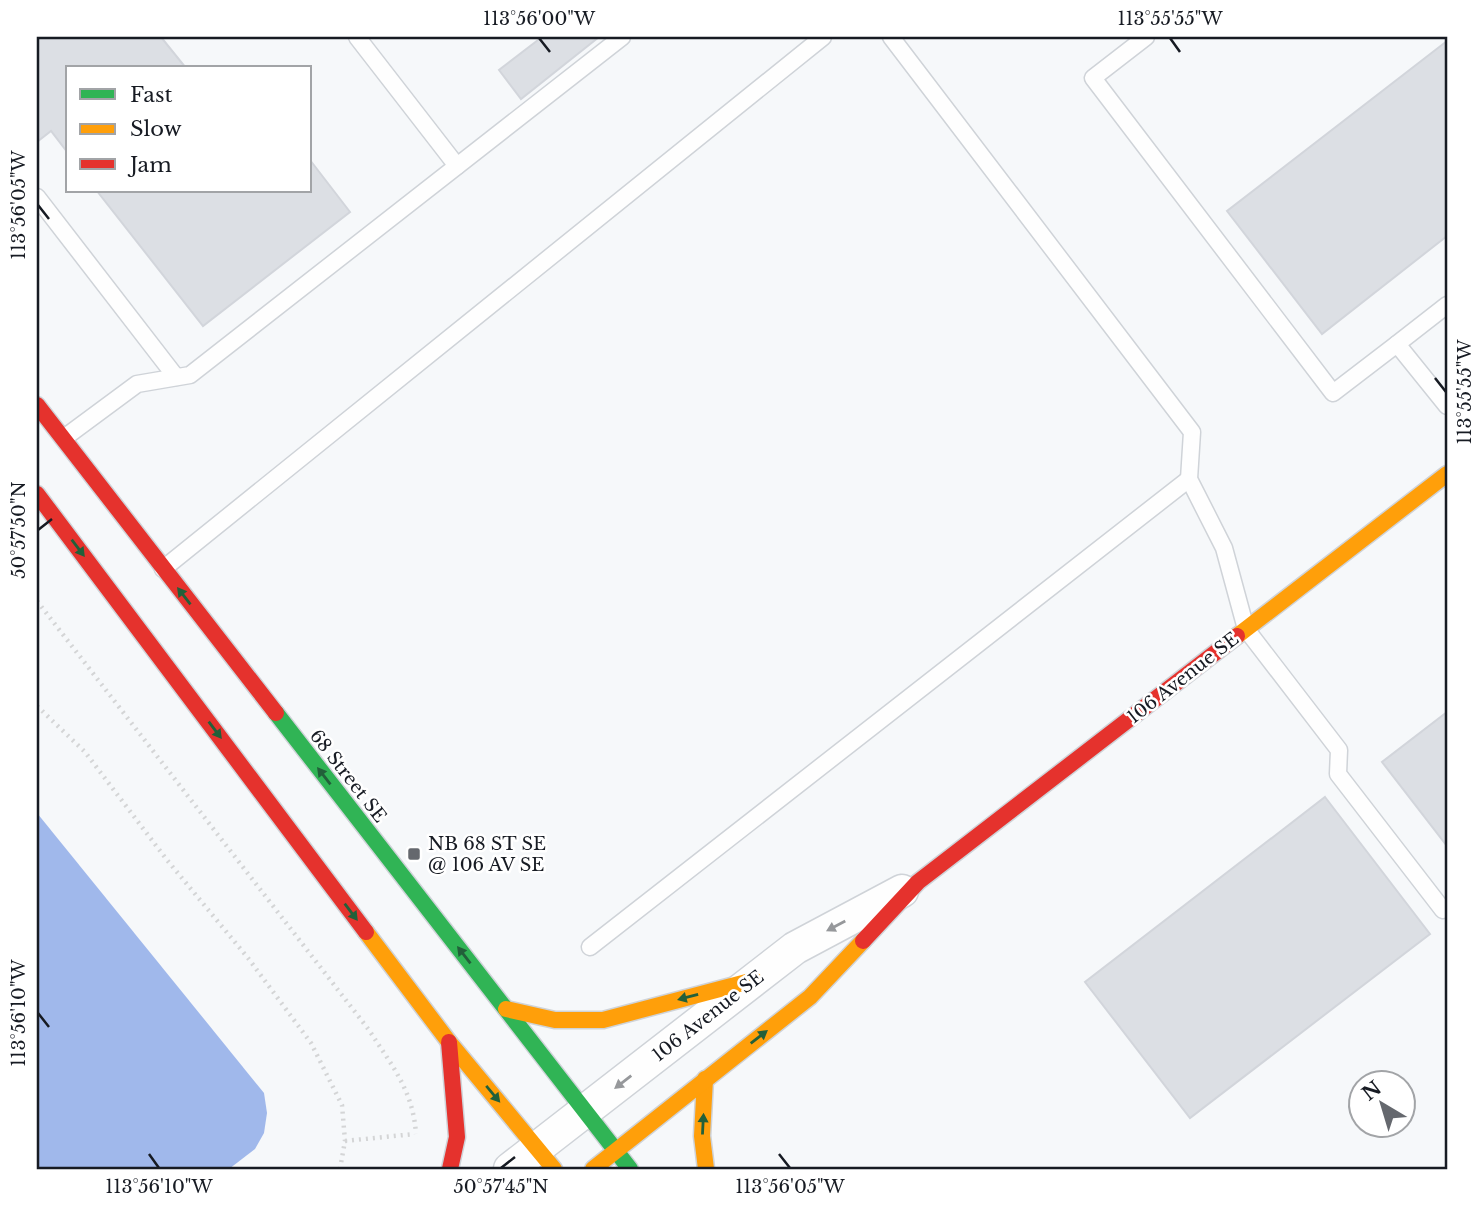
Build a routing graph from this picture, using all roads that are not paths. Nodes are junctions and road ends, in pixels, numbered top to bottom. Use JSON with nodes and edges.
{"nodes":[{"id":1,"x":357,"y":37,"type":"edge"},
{"id":2,"x":622,"y":37,"type":"edge"},
{"id":3,"x":823,"y":37,"type":"edge"},
{"id":4,"x":891,"y":37,"type":"edge"},
{"id":5,"x":1146,"y":37,"type":"edge"},
{"id":6,"x":457,"y":166,"type":"junction"},
{"id":7,"x":37,"y":197,"type":"edge"},
{"id":8,"x":1447,"y":305,"type":"edge"},
{"id":9,"x":1397,"y":344,"type":"junction"},
{"id":10,"x":176,"y":377,"type":"junction"},
{"id":11,"x":37,"y":405,"type":"edge"},
{"id":12,"x":1447,"y":407,"type":"edge"},
{"id":13,"x":62,"y":439,"type":"junction"},
{"id":14,"x":1447,"y":474,"type":"edge"},
{"id":15,"x":1189,"y":479,"type":"junction"},
{"id":16,"x":37,"y":494,"type":"edge"},
{"id":17,"x":163,"y":569,"type":"junction"},
{"id":18,"x":1246,"y":629,"type":"junction"},
{"id":19,"x":918,"y":882,"type":"junction"},
{"id":20,"x":1443,"y":910,"type":"dead end"},
{"id":21,"x":590,"y":947,"type":"dead end"},
{"id":22,"x":754,"y":980,"type":"junction"},
{"id":23,"x":506,"y":1009,"type":"junction"},
{"id":24,"x":449,"y":1042,"type":"junction"},
{"id":25,"x":705,"y":1079,"type":"junction"},
{"id":26,"x":586,"y":1111,"type":"junction"},
{"id":27,"x":615,"y":1150,"type":"junction"},
{"id":28,"x":546,"y":1159,"type":"edge"},
{"id":29,"x":450,"y":1169,"type":"edge"},
{"id":30,"x":510,"y":1169,"type":"edge"},
{"id":31,"x":593,"y":1169,"type":"edge"},
{"id":32,"x":630,"y":1169,"type":"edge"},
{"id":33,"x":706,"y":1169,"type":"edge"}],
"edges":[{"from":1,"to":6,"type":"lane"},
{"from":2,"to":6,"type":"lane"},
{"from":3,"to":17,"type":"lane"},
{"from":4,"to":15,"type":"lane"},
{"from":5,"to":9,"type":"lane"},
{"from":6,"to":10,"type":"lane"},
{"from":7,"to":10,"type":"lane"},
{"from":8,"to":9,"type":"lane"},
{"from":9,"to":12,"type":"lane"},
{"from":10,"to":13,"type":"lane"},
{"from":11,"to":13,"type":"street","name":"68 Street SE"},
{"from":13,"to":17,"type":"street","name":"68 Street SE"},
{"from":14,"to":18,"type":"street","name":"106 Avenue SE"},
{"from":15,"to":18,"type":"lane"},
{"from":15,"to":21,"type":"lane"},
{"from":16,"to":24,"type":"street","one_way":true},
{"from":23,"to":17,"type":"street","name":"68 Street SE","one_way":true},
{"from":18,"to":19,"type":"street","name":"106 Avenue SE"},
{"from":18,"to":20,"type":"lane"},
{"from":19,"to":22,"type":"street","name":"106 Avenue SE","one_way":true},
{"from":25,"to":19,"type":"street","name":"106 Avenue SE","one_way":true},
{"from":22,"to":23,"type":"street","one_way":true},
{"from":22,"to":26,"type":"street","name":"106 Avenue SE","one_way":true},
{"from":23,"to":26,"type":"street","name":"68 Street SE"},
{"from":24,"to":28,"type":"street","one_way":true},
{"from":24,"to":29,"type":"street"},
{"from":25,"to":27,"type":"street","name":"106 Avenue SE"},
{"from":33,"to":25,"type":"street","one_way":true},
{"from":26,"to":27,"type":"street","name":"68 Street SE"},
{"from":26,"to":28,"type":"street","name":"106 Avenue SE"},
{"from":27,"to":31,"type":"street","name":"106 Avenue SE"},
{"from":27,"to":32,"type":"street","name":"68 Street SE"},
{"from":28,"to":30,"type":"street","name":"106 Avenue SE"}]}
